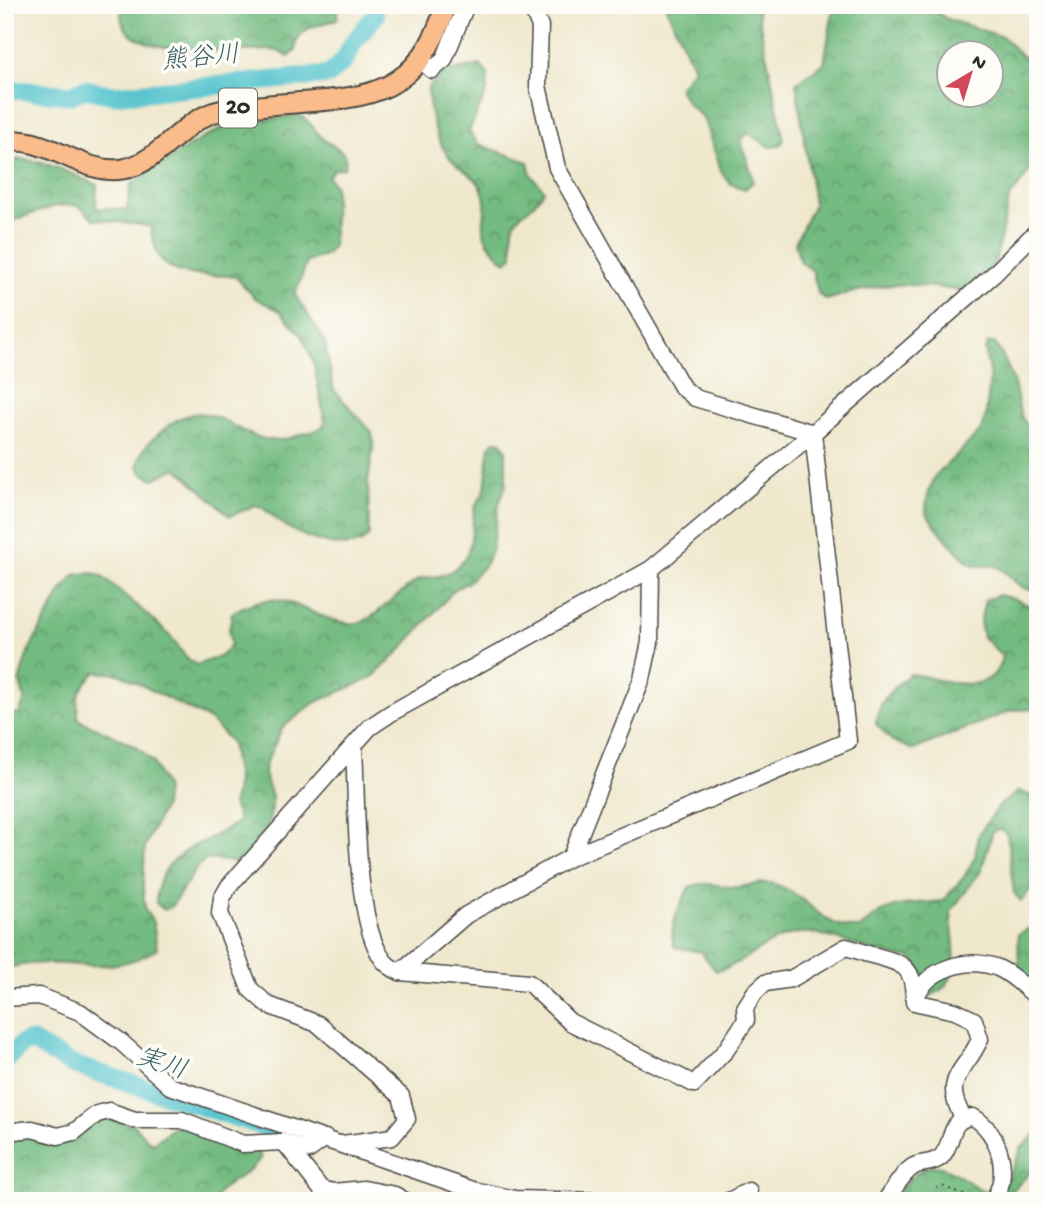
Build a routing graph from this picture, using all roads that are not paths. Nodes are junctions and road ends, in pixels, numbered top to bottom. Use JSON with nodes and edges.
{"nodes":[{"id":1,"x":446,"y":5,"type":"edge"},
{"id":2,"x":466,"y":5,"type":"edge"},
{"id":3,"x":530,"y":5,"type":"edge"},
{"id":4,"x":422,"y":61,"type":"junction"},
{"id":5,"x":5,"y":142,"type":"edge"},
{"id":6,"x":1038,"y":230,"type":"edge"},
{"id":7,"x":813,"y":433,"type":"junction"},
{"id":8,"x":651,"y":569,"type":"junction"},
{"id":9,"x":354,"y":747,"type":"junction"},
{"id":10,"x":571,"y":857,"type":"junction"},
{"id":11,"x":400,"y":972,"type":"junction"},
{"id":12,"x":5,"y":998,"type":"edge"},
{"id":13,"x":1038,"y":998,"type":"edge"},
{"id":14,"x":914,"y":1002,"type":"junction"},
{"id":15,"x":963,"y":1118,"type":"junction"},
{"id":16,"x":5,"y":1132,"type":"edge"},
{"id":17,"x":325,"y":1138,"type":"junction"},
{"id":18,"x":284,"y":1142,"type":"junction"},
{"id":19,"x":343,"y":1144,"type":"junction"},
{"id":20,"x":750,"y":1191,"type":"dead end"},
{"id":21,"x":405,"y":1201,"type":"edge"},
{"id":22,"x":597,"y":1201,"type":"edge"},
{"id":23,"x":729,"y":1201,"type":"edge"},
{"id":24,"x":885,"y":1201,"type":"edge"},
{"id":25,"x":992,"y":1201,"type":"edge"}],
"edges":[{"from":1,"to":4,"type":"main road","number":"20"},
{"from":2,"to":4,"type":"street"},
{"from":3,"to":7,"type":"street"},
{"from":4,"to":5,"type":"main road","number":"20"},
{"from":6,"to":7,"type":"street"},
{"from":7,"to":8,"type":"street"},
{"from":7,"to":10,"type":"street"},
{"from":8,"to":9,"type":"street"},
{"from":8,"to":10,"type":"street"},
{"from":9,"to":11,"type":"street"},
{"from":9,"to":19,"type":"street"},
{"from":10,"to":11,"type":"street"},
{"from":11,"to":14,"type":"street"},
{"from":12,"to":17,"type":"street"},
{"from":13,"to":14,"type":"street"},
{"from":14,"to":15,"type":"street"},
{"from":15,"to":24,"type":"street"},
{"from":15,"to":25,"type":"street"},
{"from":16,"to":18,"type":"street"},
{"from":17,"to":18,"type":"street"},
{"from":17,"to":19,"type":"street"},
{"from":18,"to":21,"type":"street"},
{"from":19,"to":22,"type":"street"},
{"from":20,"to":23,"type":"street"}]}
